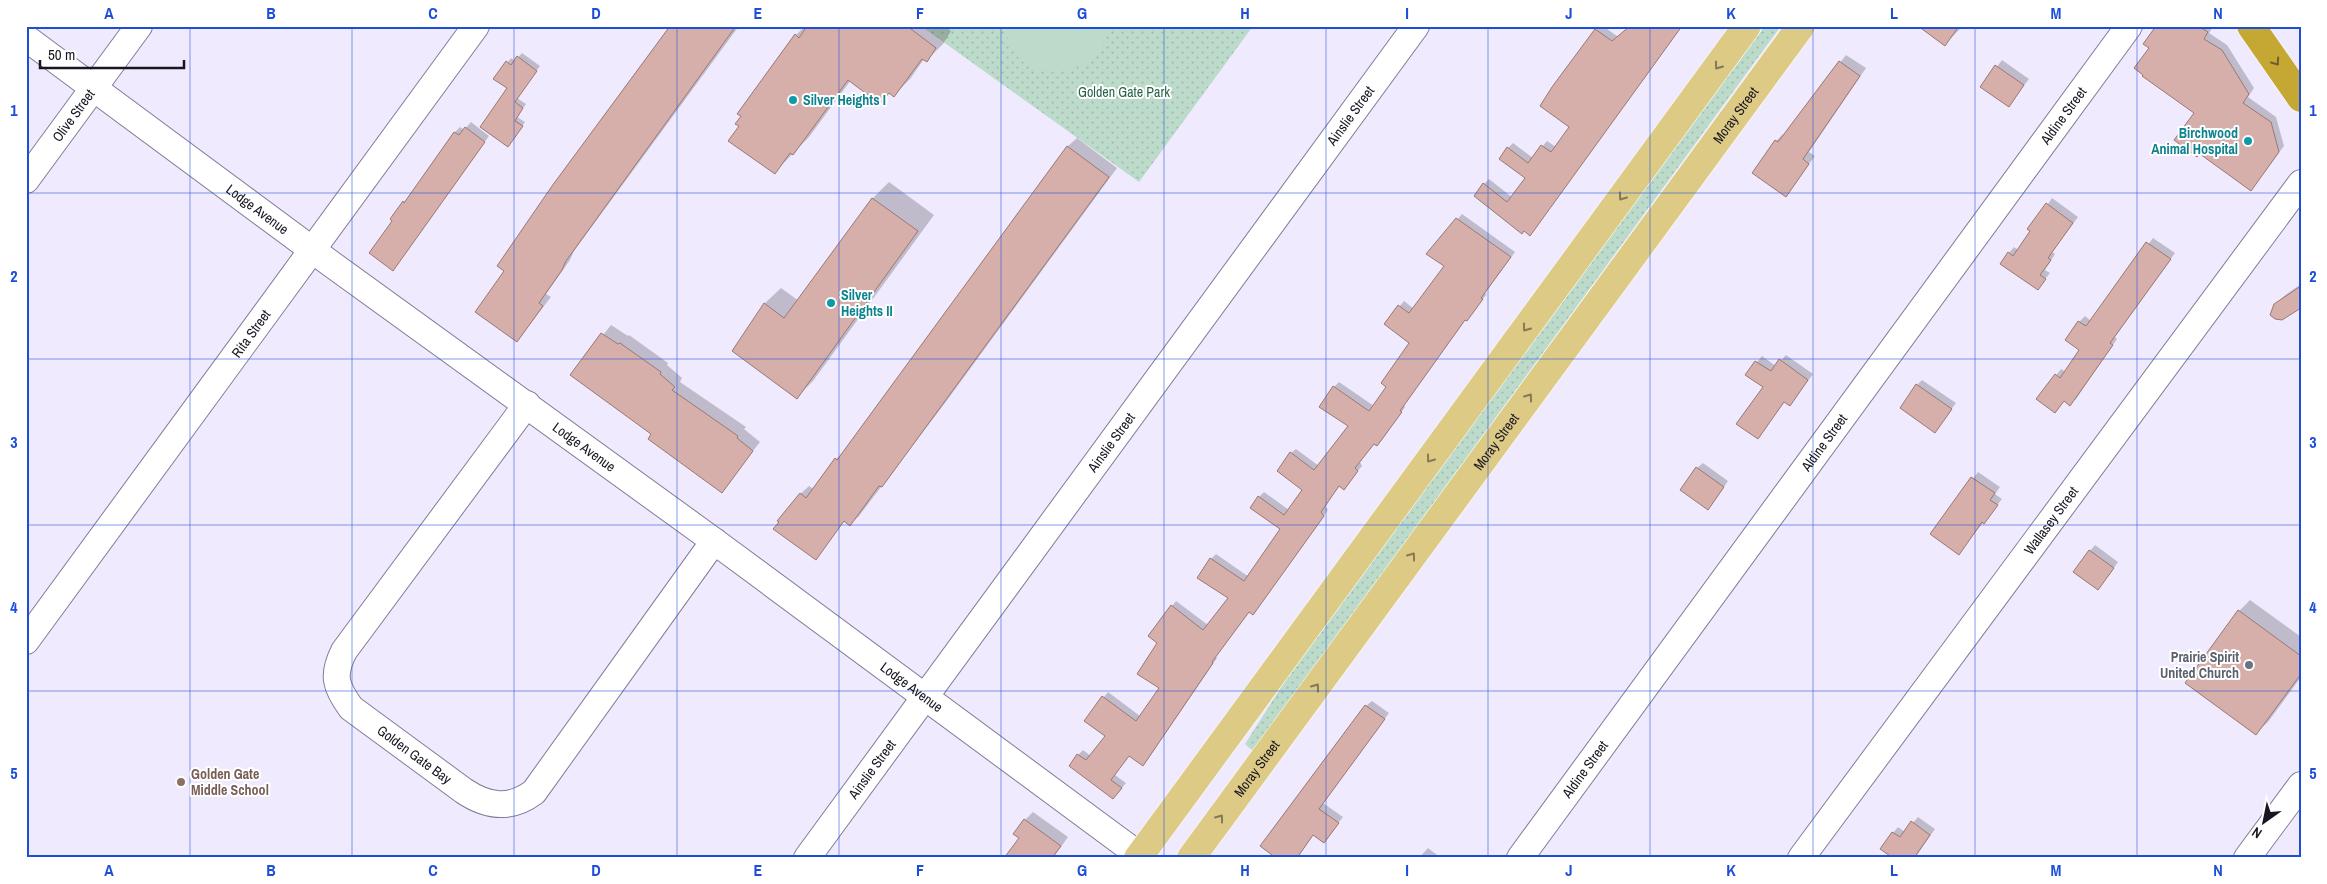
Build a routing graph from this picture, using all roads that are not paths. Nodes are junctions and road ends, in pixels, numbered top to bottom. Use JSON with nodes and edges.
{"nodes":[{"id":1,"x":139,"y":26,"type":"edge"},
{"id":2,"x":476,"y":26,"type":"edge"},
{"id":3,"x":1416,"y":26,"type":"edge"},
{"id":4,"x":1747,"y":26,"type":"edge"},
{"id":5,"x":1801,"y":26,"type":"edge"},
{"id":6,"x":2129,"y":26,"type":"edge"},
{"id":7,"x":2251,"y":26,"type":"edge"},
{"id":8,"x":26,"y":38,"type":"edge"},
{"id":9,"x":93,"y":88,"type":"junction"},
{"id":10,"x":2301,"y":98,"type":"edge"},
{"id":11,"x":26,"y":180,"type":"edge"},
{"id":12,"x":2301,"y":183,"type":"edge"},
{"id":13,"x":312,"y":250,"type":"junction"},
{"id":14,"x":527,"y":404,"type":"junction"},
{"id":15,"x":714,"y":541,"type":"junction"},
{"id":16,"x":26,"y":640,"type":"edge"},
{"id":17,"x":925,"y":696,"type":"junction"},
{"id":18,"x":2301,"y":785,"type":"edge"},
{"id":19,"x":1140,"y":857,"type":"edge"},
{"id":20,"x":807,"y":858,"type":"edge"},
{"id":21,"x":1191,"y":858,"type":"edge"},
{"id":22,"x":1520,"y":858,"type":"edge"},
{"id":23,"x":1801,"y":858,"type":"edge"},
{"id":24,"x":2247,"y":858,"type":"edge"}],
"edges":[{"from":1,"to":9,"type":"street","name":"Olive Street"},
{"from":2,"to":13,"type":"street","name":"Rita Street"},
{"from":3,"to":17,"type":"street","name":"Ainslie Street"},
{"from":4,"to":19,"type":"main road","one_way":true},
{"from":21,"to":5,"type":"main road","name":"Moray Street","one_way":true},
{"from":6,"to":22,"type":"street","name":"Aldine Street"},
{"from":7,"to":10,"type":"highway","one_way":true},
{"from":8,"to":9,"type":"street","name":"Lodge Avenue"},
{"from":9,"to":11,"type":"street","name":"Olive Street"},
{"from":9,"to":13,"type":"street","name":"Lodge Avenue"},
{"from":12,"to":23,"type":"street","name":"Wallasey Street"},
{"from":13,"to":14,"type":"street","name":"Lodge Avenue"},
{"from":13,"to":16,"type":"street","name":"Rita Street"},
{"from":14,"to":15,"type":"street","name":"Lodge Avenue"},
{"from":14,"to":15,"type":"street","name":"Golden Gate Bay"},
{"from":15,"to":17,"type":"street","name":"Lodge Avenue"},
{"from":17,"to":19,"type":"street","name":"Lodge Avenue"},
{"from":17,"to":20,"type":"street","name":"Ainslie Street"},
{"from":18,"to":24,"type":"street"}]}
